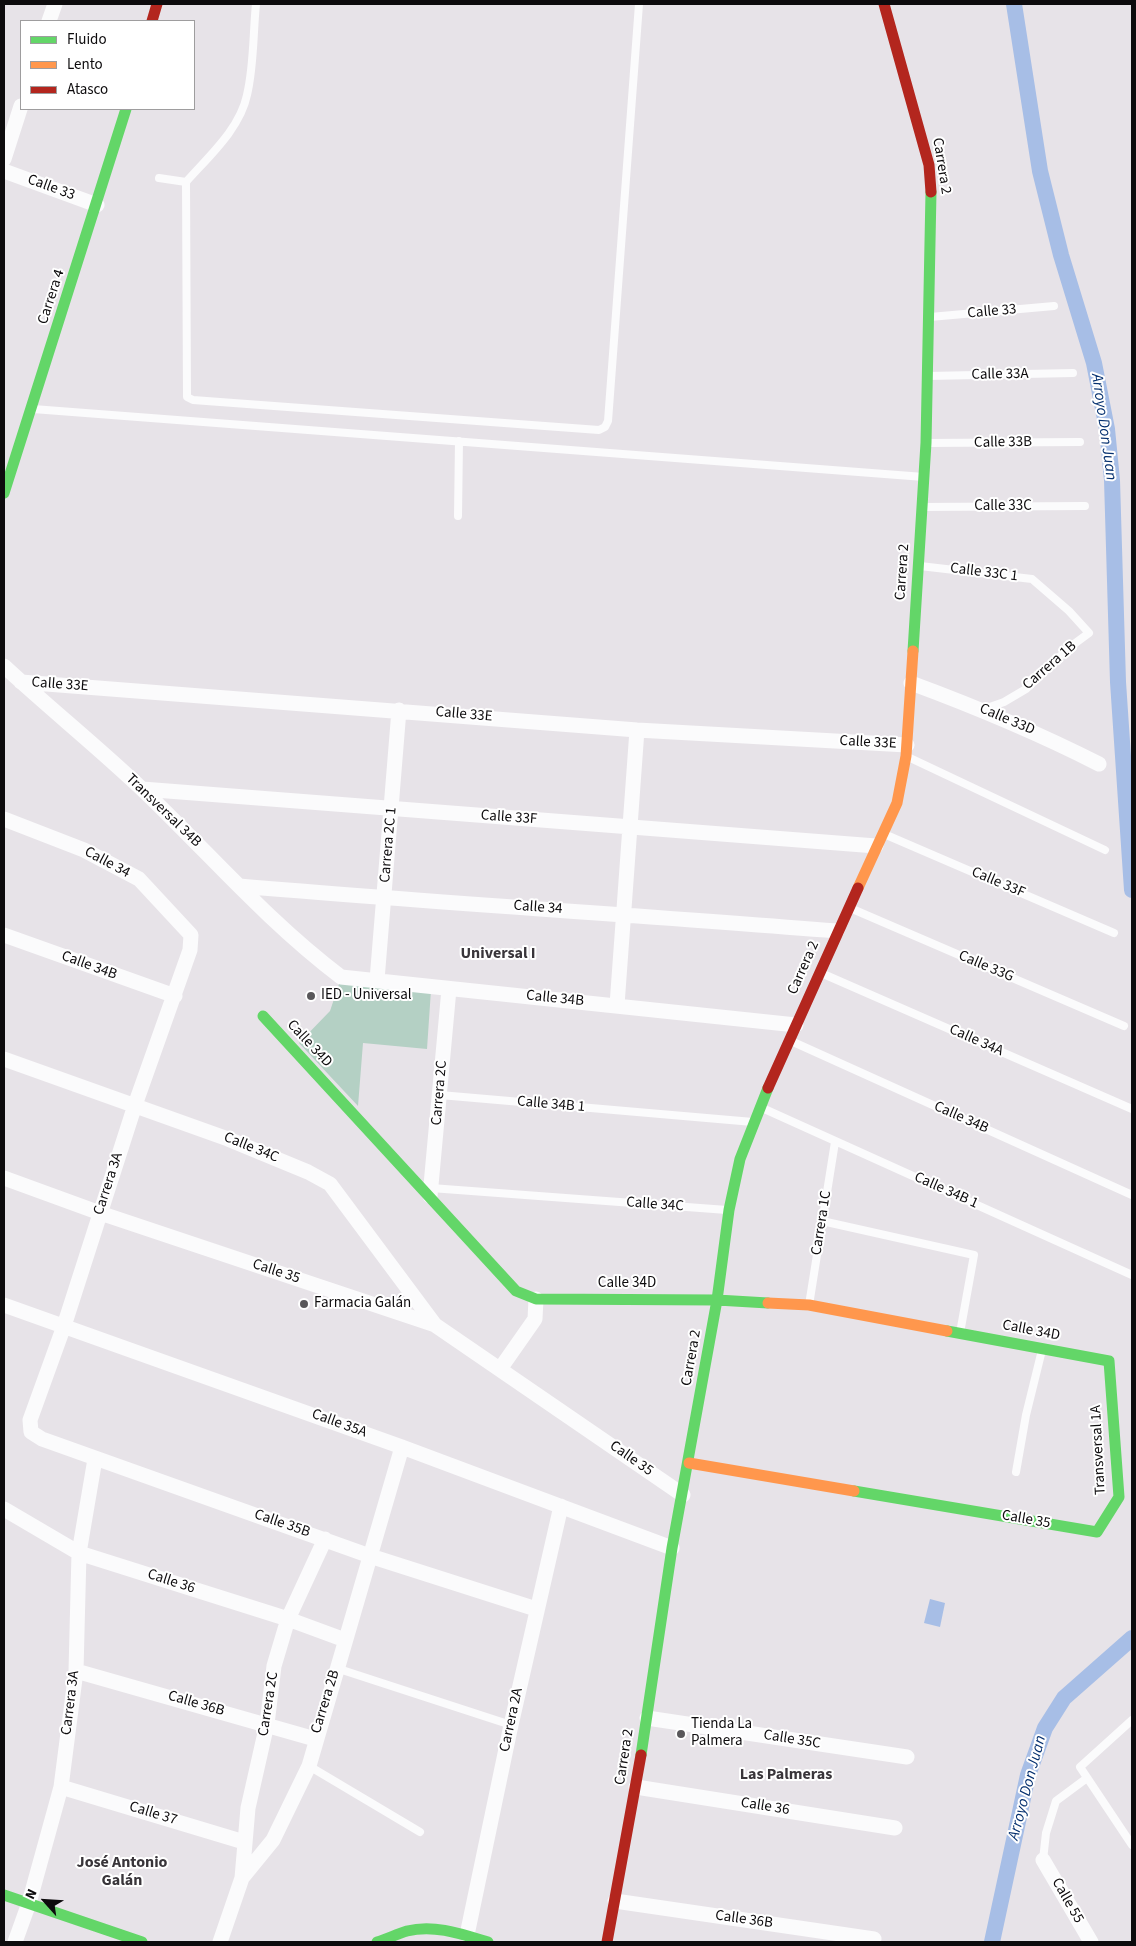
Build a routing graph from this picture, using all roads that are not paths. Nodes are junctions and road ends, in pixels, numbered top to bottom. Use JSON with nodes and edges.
{"nodes":[{"id":1,"x":55,"y":4,"type":"edge"},
{"id":2,"x":157,"y":4,"type":"edge"},
{"id":3,"x":256,"y":4,"type":"edge"},
{"id":4,"x":639,"y":4,"type":"edge"},
{"id":5,"x":884,"y":4,"type":"edge"},
{"id":6,"x":49,"y":20,"type":"edge"},
{"id":7,"x":152,"y":20,"type":"edge"},
{"id":8,"x":20,"y":109,"type":"edge"},
{"id":9,"x":126,"y":110,"type":"edge"},
{"id":10,"x":4,"y":159,"type":"edge"},
{"id":11,"x":4,"y":171,"type":"edge"},
{"id":12,"x":159,"y":178,"type":"dead end"},
{"id":13,"x":186,"y":182,"type":"junction"},
{"id":14,"x":97,"y":205,"type":"junction"},
{"id":15,"x":1054,"y":306,"type":"dead end"},
{"id":16,"x":930,"y":318,"type":"junction"},
{"id":17,"x":1072,"y":373,"type":"dead end"},
{"id":18,"x":928,"y":376,"type":"junction"},
{"id":19,"x":31,"y":408,"type":"junction"},
{"id":20,"x":460,"y":441,"type":"junction"},
{"id":21,"x":1080,"y":442,"type":"dead end"},
{"id":22,"x":926,"y":443,"type":"junction"},
{"id":23,"x":924,"y":477,"type":"junction"},
{"id":24,"x":4,"y":493,"type":"edge"},
{"id":25,"x":1085,"y":506,"type":"dead end"},
{"id":26,"x":922,"y":507,"type":"junction"},
{"id":27,"x":458,"y":516,"type":"dead end"},
{"id":28,"x":918,"y":566,"type":"junction"},
{"id":29,"x":1089,"y":633,"type":"joint"},
{"id":30,"x":4,"y":666,"type":"edge"},
{"id":31,"x":21,"y":682,"type":"junction"},
{"id":32,"x":911,"y":683,"type":"junction"},
{"id":33,"x":984,"y":709,"type":"junction"},
{"id":34,"x":399,"y":710,"type":"junction"},
{"id":35,"x":637,"y":730,"type":"junction"},
{"id":36,"x":907,"y":750,"type":"junction"},
{"id":37,"x":1099,"y":764,"type":"dead end"},
{"id":38,"x":142,"y":789,"type":"junction"},
{"id":39,"x":392,"y":809,"type":"junction"},
{"id":40,"x":4,"y":818,"type":"edge"},
{"id":41,"x":631,"y":827,"type":"junction"},
{"id":42,"x":879,"y":840,"type":"junction"},
{"id":43,"x":1104,"y":850,"type":"dead end"},
{"id":44,"x":239,"y":886,"type":"junction"},
{"id":45,"x":384,"y":898,"type":"junction"},
{"id":46,"x":848,"y":907,"type":"junction"},
{"id":47,"x":623,"y":913,"type":"junction"},
{"id":48,"x":837,"y":931,"type":"junction"},
{"id":49,"x":1114,"y":933,"type":"dead end"},
{"id":50,"x":4,"y":935,"type":"edge"},
{"id":51,"x":191,"y":936,"type":"joint"},
{"id":52,"x":319,"y":960,"type":"joint"},
{"id":53,"x":819,"y":972,"type":"junction"},
{"id":54,"x":377,"y":980,"type":"junction"},
{"id":55,"x":449,"y":989,"type":"junction"},
{"id":56,"x":175,"y":996,"type":"junction"},
{"id":57,"x":617,"y":1005,"type":"junction"},
{"id":58,"x":264,"y":1016,"type":"dead end"},
{"id":59,"x":796,"y":1025,"type":"junction"},
{"id":60,"x":1124,"y":1026,"type":"dead end"},
{"id":61,"x":789,"y":1040,"type":"junction"},
{"id":62,"x":4,"y":1059,"type":"edge"},
{"id":63,"x":440,"y":1095,"type":"junction"},
{"id":64,"x":135,"y":1105,"type":"junction"},
{"id":65,"x":759,"y":1107,"type":"junction"},
{"id":66,"x":1132,"y":1109,"type":"edge"},
{"id":67,"x":753,"y":1122,"type":"junction"},
{"id":68,"x":835,"y":1142,"type":"junction"},
{"id":69,"x":4,"y":1178,"type":"edge"},
{"id":70,"x":431,"y":1192,"type":"junction"},
{"id":71,"x":1132,"y":1195,"type":"edge"},
{"id":72,"x":729,"y":1210,"type":"junction"},
{"id":73,"x":100,"y":1213,"type":"junction"},
{"id":74,"x":822,"y":1221,"type":"junction"},
{"id":75,"x":1132,"y":1275,"type":"edge"},
{"id":76,"x":536,"y":1299,"type":"junction"},
{"id":77,"x":717,"y":1300,"type":"junction"},
{"id":78,"x":4,"y":1305,"type":"edge"},
{"id":79,"x":809,"y":1305,"type":"junction"},
{"id":80,"x":435,"y":1324,"type":"junction"},
{"id":81,"x":64,"y":1326,"type":"junction"},
{"id":82,"x":960,"y":1333,"type":"junction"},
{"id":83,"x":1043,"y":1348,"type":"junction"},
{"id":84,"x":1109,"y":1360,"type":"joint"},
{"id":85,"x":500,"y":1369,"type":"junction"},
{"id":86,"x":32,"y":1432,"type":"joint"},
{"id":87,"x":402,"y":1447,"type":"junction"},
{"id":88,"x":95,"y":1459,"type":"junction"},
{"id":89,"x":689,"y":1463,"type":"junction"},
{"id":90,"x":1016,"y":1472,"type":"dead end"},
{"id":91,"x":683,"y":1495,"type":"junction"},
{"id":92,"x":560,"y":1506,"type":"junction"},
{"id":93,"x":4,"y":1509,"type":"edge"},
{"id":94,"x":1097,"y":1532,"type":"joint"},
{"id":95,"x":325,"y":1539,"type":"junction"},
{"id":96,"x":672,"y":1548,"type":"junction"},
{"id":97,"x":79,"y":1553,"type":"junction"},
{"id":98,"x":370,"y":1556,"type":"junction"},
{"id":99,"x":536,"y":1609,"type":"junction"},
{"id":100,"x":288,"y":1619,"type":"junction"},
{"id":101,"x":345,"y":1640,"type":"junction"},
{"id":102,"x":336,"y":1668,"type":"junction"},
{"id":103,"x":76,"y":1671,"type":"junction"},
{"id":104,"x":647,"y":1718,"type":"junction"},
{"id":105,"x":1132,"y":1720,"type":"edge"},
{"id":106,"x":267,"y":1724,"type":"junction"},
{"id":107,"x":511,"y":1725,"type":"junction"},
{"id":108,"x":315,"y":1739,"type":"junction"},
{"id":109,"x":908,"y":1757,"type":"dead end"},
{"id":110,"x":309,"y":1766,"type":"junction"},
{"id":111,"x":1088,"y":1778,"type":"junction"},
{"id":112,"x":61,"y":1787,"type":"junction"},
{"id":113,"x":636,"y":1787,"type":"junction"},
{"id":114,"x":894,"y":1828,"type":"dead end"},
{"id":115,"x":420,"y":1832,"type":"dead end"},
{"id":116,"x":244,"y":1842,"type":"junction"},
{"id":117,"x":1132,"y":1845,"type":"edge"},
{"id":118,"x":1043,"y":1860,"type":"joint"},
{"id":119,"x":242,"y":1878,"type":"junction"},
{"id":120,"x":4,"y":1895,"type":"edge"},
{"id":121,"x":615,"y":1902,"type":"junction"},
{"id":122,"x":29,"y":1903,"type":"junction"},
{"id":123,"x":467,"y":1935,"type":"junction"},
{"id":124,"x":874,"y":1940,"type":"dead end"},
{"id":125,"x":15,"y":1942,"type":"edge"},
{"id":126,"x":142,"y":1942,"type":"edge"},
{"id":127,"x":220,"y":1942,"type":"edge"},
{"id":128,"x":377,"y":1942,"type":"edge"},
{"id":129,"x":488,"y":1942,"type":"edge"},
{"id":130,"x":607,"y":1942,"type":"edge"},
{"id":131,"x":1091,"y":1942,"type":"edge"}],
"edges":[{"from":1,"to":6,"type":"street"},
{"from":2,"to":7,"type":"street"},
{"from":3,"to":13,"type":"lane"},
{"from":4,"to":13,"type":"lane"},
{"from":5,"to":16,"type":"street","name":"Carrera 2"},
{"from":8,"to":10,"type":"street"},
{"from":9,"to":14,"type":"street","name":"Carrera 4"},
{"from":11,"to":14,"type":"street","name":"Calle 33"},
{"from":12,"to":13,"type":"lane"},
{"from":14,"to":19,"type":"street","name":"Carrera 4"},
{"from":15,"to":16,"type":"lane","name":"Calle 33"},
{"from":16,"to":18,"type":"street","name":"Carrera 2"},
{"from":17,"to":18,"type":"lane","name":"Calle 33A"},
{"from":18,"to":22,"type":"street","name":"Carrera 2"},
{"from":19,"to":20,"type":"lane"},
{"from":19,"to":24,"type":"street","name":"Carrera 4"},
{"from":20,"to":23,"type":"lane"},
{"from":20,"to":27,"type":"lane"},
{"from":21,"to":22,"type":"lane","name":"Calle 33B"},
{"from":22,"to":23,"type":"street","name":"Carrera 2"},
{"from":23,"to":26,"type":"street","name":"Carrera 2"},
{"from":25,"to":26,"type":"lane","name":"Calle 33C"},
{"from":26,"to":28,"type":"street","name":"Carrera 2"},
{"from":28,"to":29,"type":"lane","name":"Calle 33C 1"},
{"from":28,"to":32,"type":"street","name":"Carrera 2"},
{"from":29,"to":33,"type":"lane","name":"Carrera 1B"},
{"from":30,"to":31,"type":"street","name":"Transversal 34B"},
{"from":31,"to":34,"type":"street","name":"Calle 33E"},
{"from":31,"to":38,"type":"street","name":"Transversal 34B"},
{"from":32,"to":33,"type":"street","name":"Calle 33D"},
{"from":32,"to":36,"type":"street","name":"Carrera 2"},
{"from":33,"to":37,"type":"street","name":"Calle 33D"},
{"from":34,"to":35,"type":"street","name":"Calle 33E"},
{"from":34,"to":39,"type":"street","name":"Carrera 2C 1"},
{"from":35,"to":36,"type":"street","name":"Calle 33E"},
{"from":35,"to":41,"type":"street"},
{"from":36,"to":42,"type":"street","name":"Carrera 2"},
{"from":36,"to":43,"type":"lane","name":"Calle 33E"},
{"from":38,"to":39,"type":"street","name":"Calle 33F"},
{"from":38,"to":44,"type":"street","name":"Transversal 34B"},
{"from":39,"to":41,"type":"street","name":"Calle 33F"},
{"from":39,"to":45,"type":"street","name":"Carrera 2C 1"},
{"from":40,"to":51,"type":"street","name":"Calle 34"},
{"from":41,"to":42,"type":"street","name":"Calle 33F"},
{"from":41,"to":47,"type":"street"},
{"from":42,"to":46,"type":"street","name":"Carrera 2"},
{"from":42,"to":49,"type":"lane","name":"Calle 33F"},
{"from":44,"to":45,"type":"street","name":"Calle 34"},
{"from":44,"to":52,"type":"street","name":"Transversal 34B"},
{"from":45,"to":47,"type":"street","name":"Calle 34"},
{"from":45,"to":54,"type":"street","name":"Carrera 2C 1"},
{"from":46,"to":48,"type":"street","name":"Carrera 2"},
{"from":46,"to":60,"type":"lane","name":"Calle 33G"},
{"from":47,"to":48,"type":"street","name":"Calle 34"},
{"from":47,"to":57,"type":"street"},
{"from":48,"to":53,"type":"street","name":"Carrera 2"},
{"from":50,"to":56,"type":"street","name":"Calle 34B"},
{"from":51,"to":56,"type":"street","name":"Carrera 3A"},
{"from":52,"to":54,"type":"street","name":"Calle 34B"},
{"from":53,"to":59,"type":"street","name":"Carrera 2"},
{"from":53,"to":66,"type":"lane","name":"Calle 34A"},
{"from":54,"to":55,"type":"street","name":"Calle 34B"},
{"from":55,"to":57,"type":"street","name":"Calle 34B"},
{"from":55,"to":63,"type":"street","name":"Carrera 2C"},
{"from":56,"to":64,"type":"street","name":"Carrera 3A"},
{"from":57,"to":59,"type":"street","name":"Calle 34B"},
{"from":58,"to":70,"type":"street","name":"Calle 34D"},
{"from":59,"to":61,"type":"street","name":"Carrera 2"},
{"from":61,"to":65,"type":"street","name":"Carrera 2"},
{"from":61,"to":71,"type":"lane","name":"Calle 34B"},
{"from":62,"to":64,"type":"street","name":"Calle 34C"},
{"from":63,"to":67,"type":"lane","name":"Calle 34B 1"},
{"from":63,"to":70,"type":"street","name":"Carrera 2C"},
{"from":64,"to":73,"type":"street","name":"Carrera 3A"},
{"from":64,"to":80,"type":"street","name":"Calle 34C"},
{"from":65,"to":67,"type":"street","name":"Carrera 2"},
{"from":65,"to":68,"type":"lane","name":"Calle 34B 1"},
{"from":67,"to":72,"type":"street","name":"Carrera 2"},
{"from":68,"to":74,"type":"lane","name":"Carrera 1C"},
{"from":68,"to":75,"type":"lane","name":"Calle 34B 1"},
{"from":69,"to":73,"type":"street","name":"Calle 35"},
{"from":70,"to":72,"type":"lane","name":"Calle 34C"},
{"from":70,"to":76,"type":"street","name":"Calle 34D"},
{"from":72,"to":77,"type":"street","name":"Carrera 2"},
{"from":73,"to":80,"type":"street","name":"Calle 35"},
{"from":73,"to":81,"type":"street","name":"Carrera 3A"},
{"from":74,"to":79,"type":"lane","name":"Carrera 1C"},
{"from":74,"to":82,"type":"lane"},
{"from":76,"to":77,"type":"street","name":"Calle 34D"},
{"from":76,"to":85,"type":"street"},
{"from":77,"to":79,"type":"street","name":"Calle 34D"},
{"from":77,"to":89,"type":"street","name":"Carrera 2"},
{"from":78,"to":81,"type":"street","name":"Calle 35A"},
{"from":79,"to":82,"type":"street","name":"Calle 34D"},
{"from":80,"to":85,"type":"street","name":"Calle 35"},
{"from":81,"to":86,"type":"street","name":"Carrera 3A"},
{"from":81,"to":87,"type":"street","name":"Calle 35A"},
{"from":82,"to":83,"type":"street","name":"Calle 34D"},
{"from":83,"to":84,"type":"street","name":"Calle 34D"},
{"from":83,"to":90,"type":"lane"},
{"from":84,"to":94,"type":"street","name":"Transversal 1A"},
{"from":85,"to":91,"type":"street","name":"Calle 35"},
{"from":86,"to":88,"type":"street","name":"Calle 35B"},
{"from":87,"to":92,"type":"street","name":"Calle 35A"},
{"from":87,"to":98,"type":"street","name":"Carrera 2B"},
{"from":88,"to":95,"type":"street","name":"Calle 35B"},
{"from":88,"to":97,"type":"street","name":"Carrera 3A"},
{"from":89,"to":91,"type":"street","name":"Carrera 2"},
{"from":89,"to":94,"type":"street","name":"Calle 35"},
{"from":91,"to":96,"type":"street","name":"Carrera 2"},
{"from":92,"to":96,"type":"street","name":"Calle 35A"},
{"from":92,"to":99,"type":"street","name":"Carrera 2A"},
{"from":93,"to":97,"type":"street","name":"Calle 36"},
{"from":95,"to":98,"type":"street","name":"Calle 35B"},
{"from":95,"to":100,"type":"street","name":"Carrera 2C"},
{"from":96,"to":104,"type":"street","name":"Carrera 2"},
{"from":97,"to":100,"type":"street","name":"Calle 36"},
{"from":97,"to":103,"type":"street","name":"Carrera 3A"},
{"from":98,"to":99,"type":"street","name":"Calle 35B"},
{"from":98,"to":101,"type":"street","name":"Carrera 2B"},
{"from":99,"to":107,"type":"street","name":"Carrera 2A"},
{"from":100,"to":101,"type":"street","name":"Calle 36"},
{"from":100,"to":106,"type":"street","name":"Carrera 2C"},
{"from":101,"to":102,"type":"street","name":"Carrera 2B"},
{"from":102,"to":107,"type":"lane"},
{"from":102,"to":108,"type":"street","name":"Carrera 2B"},
{"from":103,"to":106,"type":"street","name":"Calle 36B"},
{"from":103,"to":112,"type":"street","name":"Carrera 3A"},
{"from":104,"to":109,"type":"street","name":"Calle 35C"},
{"from":104,"to":113,"type":"street","name":"Carrera 2"},
{"from":105,"to":111,"type":"lane"},
{"from":106,"to":108,"type":"street","name":"Calle 36B"},
{"from":106,"to":116,"type":"street","name":"Carrera 2C"},
{"from":107,"to":123,"type":"street","name":"Carrera 2A"},
{"from":108,"to":110,"type":"street","name":"Carrera 2B"},
{"from":110,"to":115,"type":"lane"},
{"from":110,"to":119,"type":"street","name":"Carrera 2B"},
{"from":111,"to":117,"type":"lane"},
{"from":111,"to":118,"type":"lane"},
{"from":112,"to":116,"type":"street","name":"Calle 37"},
{"from":112,"to":122,"type":"street","name":"Carrera 3A"},
{"from":113,"to":114,"type":"street","name":"Calle 36"},
{"from":113,"to":121,"type":"street","name":"Carrera 2"},
{"from":116,"to":119,"type":"street","name":"Carrera 2C"},
{"from":118,"to":131,"type":"street","name":"Calle 55"},
{"from":119,"to":127,"type":"street","name":"Carrera 2B"},
{"from":120,"to":122,"type":"street"},
{"from":121,"to":124,"type":"street","name":"Calle 36B"},
{"from":121,"to":130,"type":"street","name":"Carrera 2"},
{"from":122,"to":125,"type":"street","name":"Carrera 3A"},
{"from":122,"to":126,"type":"street"},
{"from":123,"to":128,"type":"street"},
{"from":123,"to":129,"type":"street"}]}
